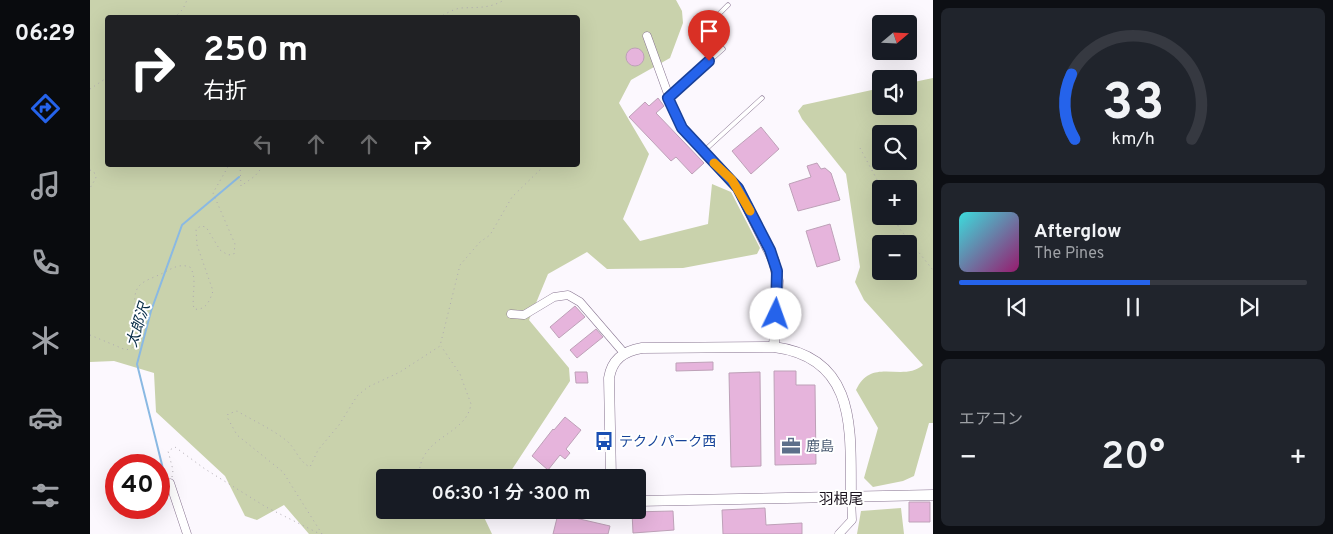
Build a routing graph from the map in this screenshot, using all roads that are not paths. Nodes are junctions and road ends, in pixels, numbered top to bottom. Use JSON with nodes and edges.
{"nodes":[{"id":1,"x":728,"y":5,"type":"dead end"},
{"id":2,"x":647,"y":36,"type":"dead end"},
{"id":3,"x":668,"y":98,"type":"junction"},
{"id":4,"x":762,"y":98,"type":"dead end"},
{"id":5,"x":703,"y":151,"type":"junction"},
{"id":6,"x":511,"y":314,"type":"dead end"},
{"id":7,"x":774,"y":347,"type":"junction"},
{"id":8,"x":624,"y":353,"type":"junction"},
{"id":9,"x":612,"y":469,"type":"edge"},
{"id":10,"x":170,"y":483,"type":"road end"},
{"id":11,"x":933,"y":495,"type":"edge"},
{"id":12,"x":851,"y":498,"type":"junction"},
{"id":13,"x":646,"y":501,"type":"edge"},
{"id":14,"x":188,"y":534,"type":"edge"},
{"id":15,"x":839,"y":534,"type":"edge"}],
"edges":[{"from":1,"to":3,"type":"lane"},
{"from":2,"to":3,"type":"street"},
{"from":3,"to":5,"type":"street"},
{"from":4,"to":5,"type":"lane"},
{"from":5,"to":7,"type":"street"},
{"from":6,"to":8,"type":"street"},
{"from":7,"to":8,"type":"street"},
{"from":7,"to":12,"type":"street"},
{"from":8,"to":9,"type":"street"},
{"from":10,"to":14,"type":"street"},
{"from":11,"to":12,"type":"street"},
{"from":12,"to":13,"type":"street"},
{"from":12,"to":15,"type":"street"}]}
